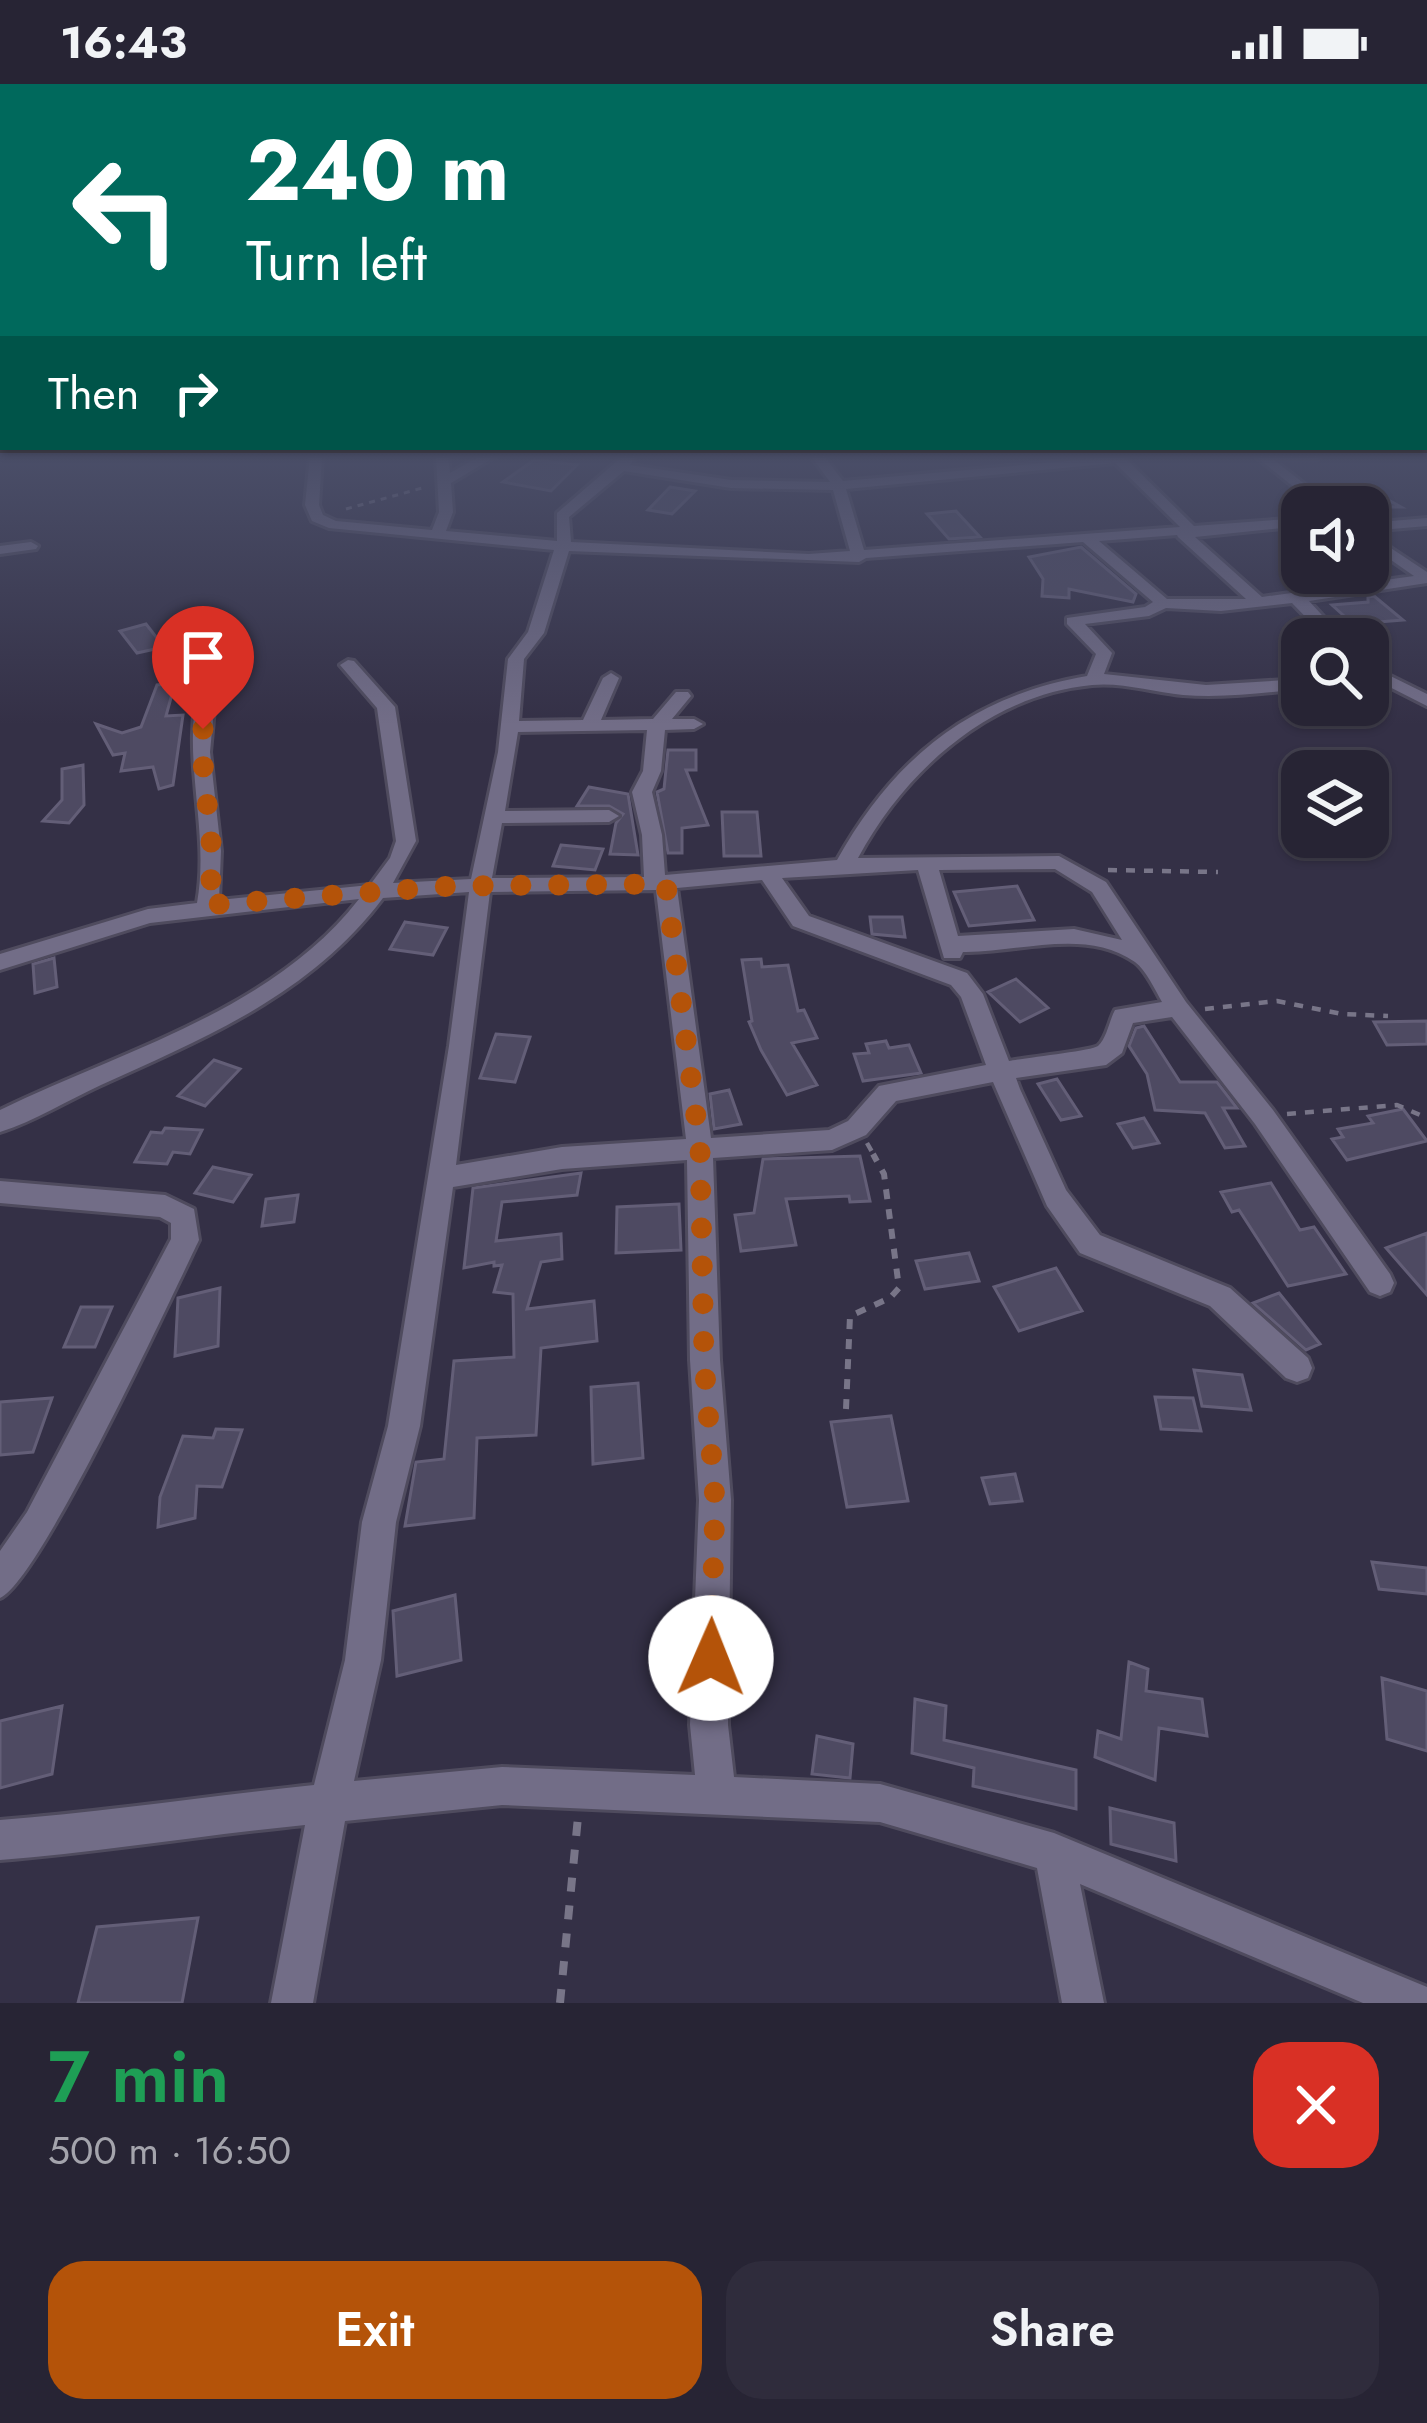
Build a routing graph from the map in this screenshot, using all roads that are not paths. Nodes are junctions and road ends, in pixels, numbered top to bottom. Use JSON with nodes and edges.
{"nodes":[{"id":1,"x":560,"y":545,"type":"edge"},
{"id":2,"x":573,"y":546,"type":"edge"},
{"id":3,"x":855,"y":546,"type":"edge"},
{"id":4,"x":1009,"y":546,"type":"edge"},
{"id":5,"x":1096,"y":546,"type":"edge"},
{"id":6,"x":1202,"y":546,"type":"edge"},
{"id":7,"x":31,"y":547,"type":"dead end"},
{"id":8,"x":0,"y":550,"type":"edge"},
{"id":9,"x":1389,"y":552,"type":"edge"},
{"id":10,"x":859,"y":558,"type":"junction"},
{"id":11,"x":1389,"y":585,"type":"edge"},
{"id":12,"x":1324,"y":594,"type":"edge"},
{"id":13,"x":1303,"y":597,"type":"junction"},
{"id":14,"x":1256,"y":600,"type":"junction"},
{"id":15,"x":1163,"y":603,"type":"junction"},
{"id":16,"x":1312,"y":618,"type":"edge"},
{"id":17,"x":348,"y":665,"type":"dead end"},
{"id":18,"x":209,"y":677,"type":"dead end"},
{"id":19,"x":611,"y":678,"type":"dead end"},
{"id":20,"x":1094,"y":680,"type":"junction"},
{"id":21,"x":1389,"y":681,"type":"edge"},
{"id":22,"x":1281,"y":685,"type":"edge"},
{"id":23,"x":682,"y":696,"type":"dead end"},
{"id":24,"x":1427,"y":701,"type":"edge"},
{"id":25,"x":590,"y":724,"type":"junction"},
{"id":26,"x":694,"y":724,"type":"dead end"},
{"id":27,"x":509,"y":727,"type":"junction"},
{"id":28,"x":656,"y":728,"type":"junction"},
{"id":29,"x":609,"y":816,"type":"dead end"},
{"id":30,"x":496,"y":817,"type":"junction"},
{"id":31,"x":927,"y":864,"type":"junction"},
{"id":32,"x":844,"y":866,"type":"junction"},
{"id":33,"x":769,"y":874,"type":"junction"},
{"id":34,"x":660,"y":884,"type":"junction"},
{"id":35,"x":480,"y":885,"type":"junction"},
{"id":36,"x":380,"y":891,"type":"junction"},
{"id":37,"x":207,"y":905,"type":"junction"},
{"id":38,"x":950,"y":943,"type":"junction"},
{"id":39,"x":1147,"y":958,"type":"junction"},
{"id":40,"x":0,"y":962,"type":"edge"},
{"id":41,"x":959,"y":979,"type":"junction"},
{"id":42,"x":1180,"y":1011,"type":"junction"},
{"id":43,"x":1002,"y":1070,"type":"junction"},
{"id":44,"x":0,"y":1122,"type":"edge"},
{"id":45,"x":700,"y":1148,"type":"junction"},
{"id":46,"x":442,"y":1178,"type":"junction"},
{"id":47,"x":0,"y":1192,"type":"edge"},
{"id":48,"x":1380,"y":1283,"type":"dead end"},
{"id":49,"x":1297,"y":1368,"type":"dead end"},
{"id":50,"x":0,"y":1581,"type":"edge"},
{"id":51,"x":716,"y":1792,"type":"junction"},
{"id":52,"x":332,"y":1805,"type":"junction"},
{"id":53,"x":0,"y":1840,"type":"edge"},
{"id":54,"x":1054,"y":1853,"type":"junction"},
{"id":55,"x":292,"y":2003,"type":"edge"},
{"id":56,"x":1083,"y":2003,"type":"edge"},
{"id":57,"x":1414,"y":2003,"type":"edge"}],
"edges":[{"from":1,"to":27,"type":"street"},
{"from":2,"to":10,"type":"street"},
{"from":3,"to":10,"type":"street"},
{"from":4,"to":10,"type":"street"},
{"from":5,"to":15,"type":"street"},
{"from":6,"to":14,"type":"street"},
{"from":7,"to":8,"type":"street"},
{"from":9,"to":11,"type":"street"},
{"from":12,"to":13,"type":"street"},
{"from":13,"to":14,"type":"street"},
{"from":13,"to":16,"type":"street"},
{"from":14,"to":15,"type":"street"},
{"from":15,"to":20,"type":"street"},
{"from":17,"to":36,"type":"street"},
{"from":18,"to":37,"type":"street"},
{"from":19,"to":25,"type":"street"},
{"from":20,"to":22,"type":"street"},
{"from":20,"to":32,"type":"street"},
{"from":21,"to":24,"type":"street"},
{"from":23,"to":28,"type":"street"},
{"from":25,"to":27,"type":"street"},
{"from":25,"to":28,"type":"street"},
{"from":26,"to":28,"type":"street"},
{"from":27,"to":30,"type":"street"},
{"from":28,"to":34,"type":"street"},
{"from":29,"to":30,"type":"street"},
{"from":30,"to":35,"type":"street"},
{"from":31,"to":32,"type":"street"},
{"from":31,"to":38,"type":"street"},
{"from":31,"to":39,"type":"street"},
{"from":32,"to":33,"type":"street"},
{"from":33,"to":34,"type":"street"},
{"from":33,"to":41,"type":"street"},
{"from":34,"to":35,"type":"street"},
{"from":34,"to":45,"type":"street"},
{"from":35,"to":36,"type":"street"},
{"from":35,"to":46,"type":"street"},
{"from":36,"to":37,"type":"street"},
{"from":36,"to":44,"type":"street"},
{"from":37,"to":40,"type":"street"},
{"from":38,"to":39,"type":"street"},
{"from":38,"to":41,"type":"street"},
{"from":39,"to":42,"type":"street"},
{"from":41,"to":43,"type":"street"},
{"from":42,"to":43,"type":"street"},
{"from":42,"to":48,"type":"street"},
{"from":43,"to":45,"type":"street"},
{"from":43,"to":49,"type":"street"},
{"from":45,"to":46,"type":"street"},
{"from":45,"to":51,"type":"street"},
{"from":46,"to":52,"type":"street"},
{"from":47,"to":50,"type":"street"},
{"from":51,"to":52,"type":"street"},
{"from":51,"to":54,"type":"street"},
{"from":52,"to":53,"type":"street"},
{"from":52,"to":55,"type":"street"},
{"from":54,"to":56,"type":"street"},
{"from":54,"to":57,"type":"street"}]}
